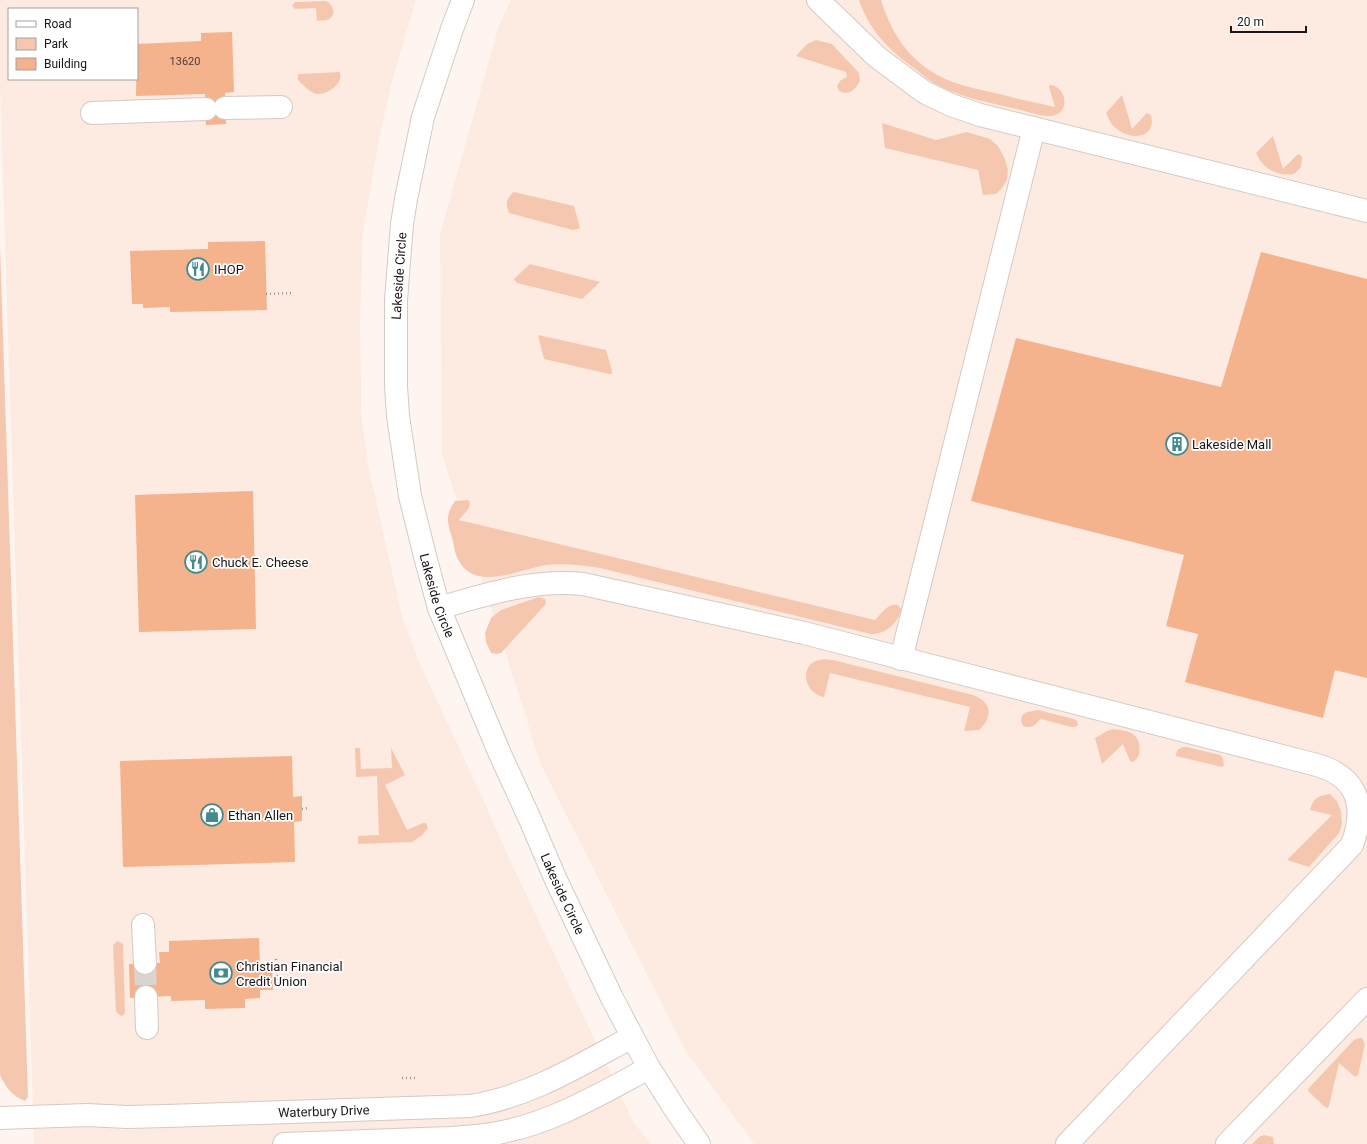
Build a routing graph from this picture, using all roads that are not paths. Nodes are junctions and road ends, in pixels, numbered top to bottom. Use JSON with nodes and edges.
{"nodes":[{"id":1,"x":463,"y":0,"type":"edge"},
{"id":2,"x":818,"y":0,"type":"edge"},
{"id":3,"x":281,"y":107,"type":"dead end"},
{"id":4,"x":92,"y":113,"type":"dead end"},
{"id":5,"x":1034,"y":128,"type":"junction"},
{"id":6,"x":1367,"y":211,"type":"edge"},
{"id":7,"x":439,"y":608,"type":"junction"},
{"id":8,"x":901,"y":658,"type":"junction"},
{"id":9,"x":143,"y":925,"type":"dead end"},
{"id":10,"x":145,"y":963,"type":"tunnel mouth"},
{"id":11,"x":146,"y":997,"type":"tunnel mouth"},
{"id":12,"x":1367,"y":999,"type":"edge"},
{"id":13,"x":147,"y":1028,"type":"dead end"},
{"id":14,"x":632,"y":1037,"type":"junction"},
{"id":15,"x":649,"y":1068,"type":"junction"},
{"id":16,"x":0,"y":1118,"type":"edge"},
{"id":17,"x":355,"y":1143,"type":"edge"},
{"id":18,"x":284,"y":1144,"type":"edge"},
{"id":19,"x":699,"y":1144,"type":"edge"},
{"id":20,"x":1067,"y":1144,"type":"edge"},
{"id":21,"x":1227,"y":1144,"type":"edge"}],
"edges":[{"from":1,"to":7,"type":"street","name":"Lakeside Circle"},
{"from":2,"to":5,"type":"street"},
{"from":3,"to":4,"type":"street"},
{"from":5,"to":6,"type":"street"},
{"from":5,"to":8,"type":"street"},
{"from":7,"to":8,"type":"street"},
{"from":7,"to":14,"type":"street","name":"Lakeside Circle"},
{"from":8,"to":20,"type":"street"},
{"from":9,"to":10,"type":"street"},
{"from":11,"to":13,"type":"street"},
{"from":12,"to":21,"type":"street"},
{"from":14,"to":15,"type":"street","name":"Lakeside Circle"},
{"from":14,"to":16,"type":"street","name":"Waterbury Drive"},
{"from":15,"to":17,"type":"street"},
{"from":15,"to":19,"type":"street","name":"Lakeside Circle"},
{"from":17,"to":18,"type":"street"}]}
